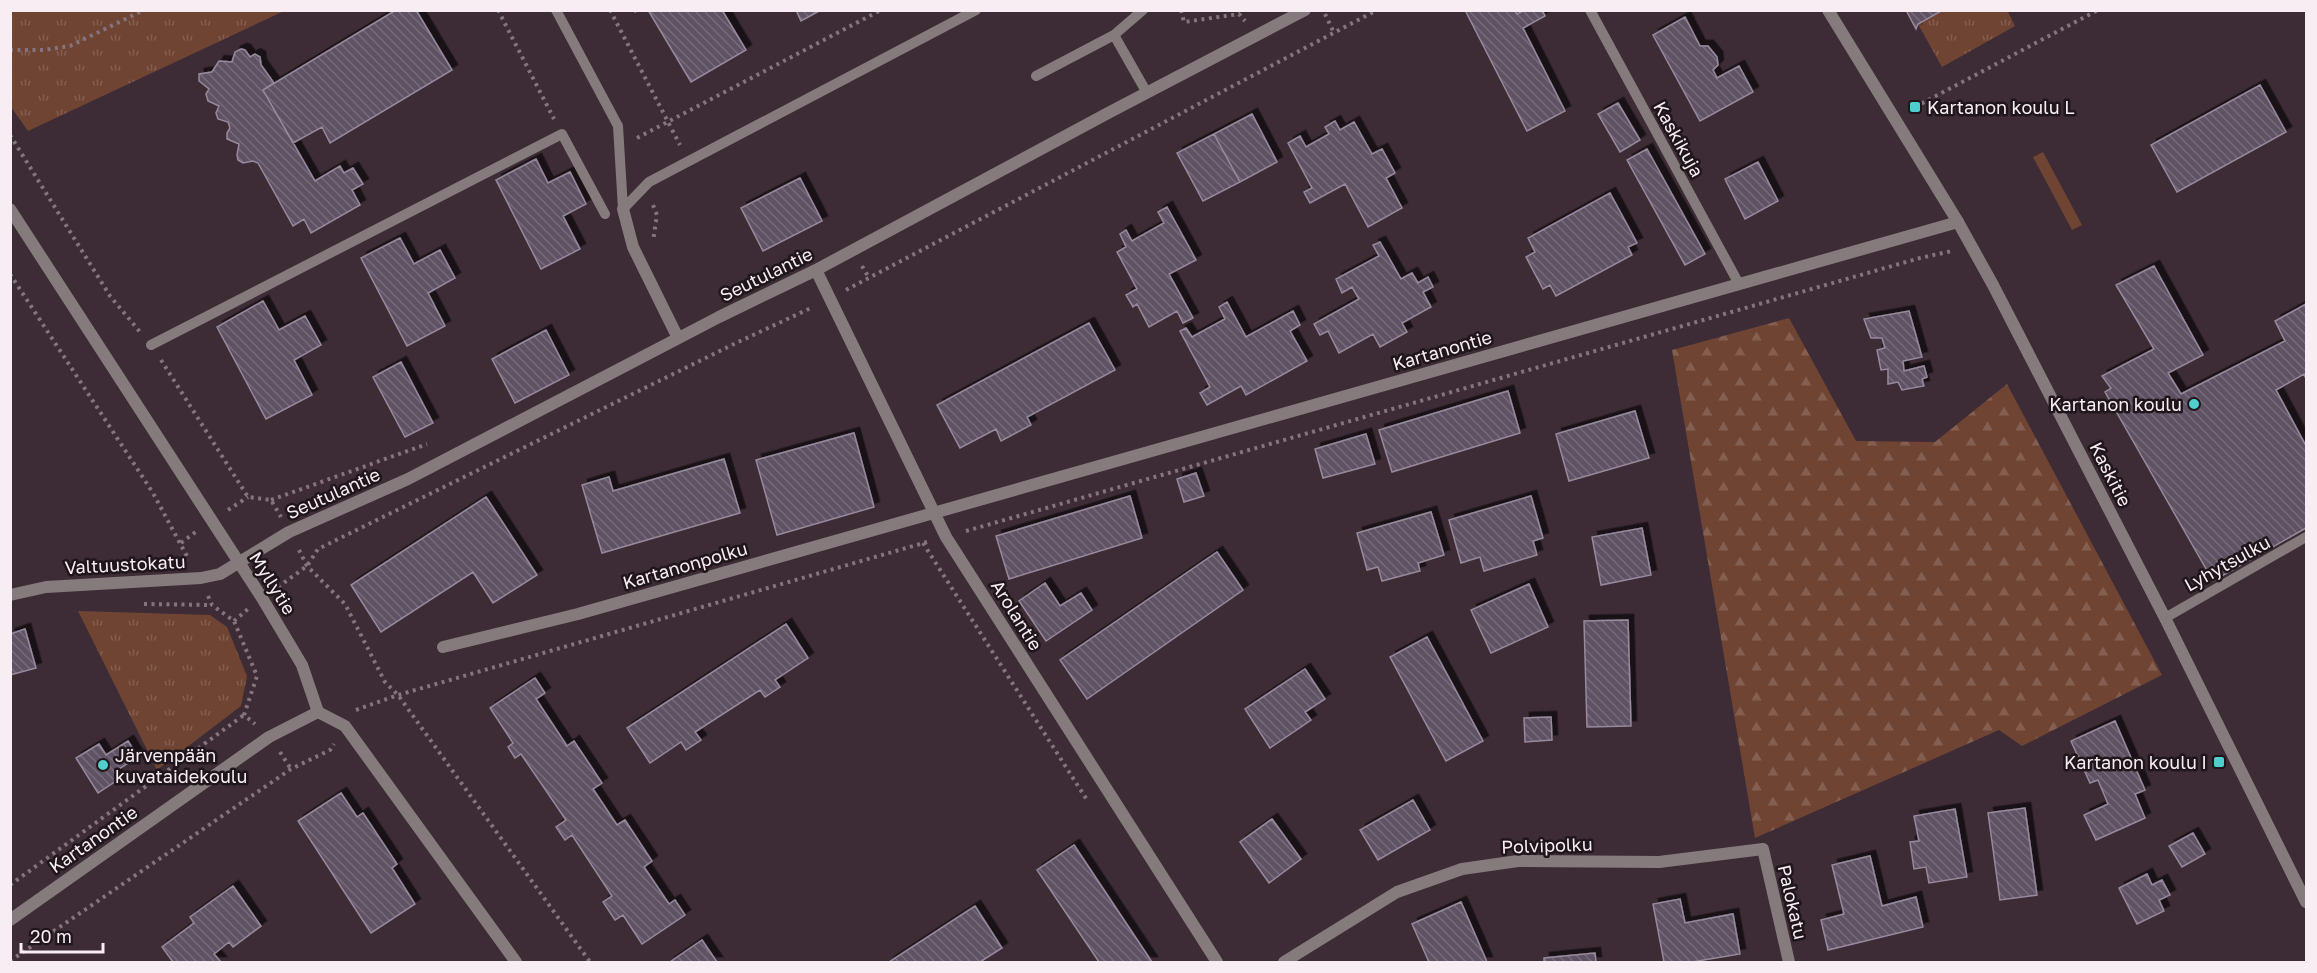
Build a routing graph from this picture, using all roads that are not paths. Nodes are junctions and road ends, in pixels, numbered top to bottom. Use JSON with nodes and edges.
{"nodes":[{"id":1,"x":556,"y":10,"type":"edge"},
{"id":2,"x":976,"y":10,"type":"edge"},
{"id":3,"x":1143,"y":10,"type":"edge"},
{"id":4,"x":1305,"y":10,"type":"edge"},
{"id":5,"x":1590,"y":10,"type":"edge"},
{"id":6,"x":1828,"y":10,"type":"edge"},
{"id":7,"x":1114,"y":35,"type":"junction"},
{"id":8,"x":1036,"y":76,"type":"dead end"},
{"id":9,"x":1147,"y":93,"type":"junction"},
{"id":10,"x":10,"y":209,"type":"edge"},
{"id":11,"x":623,"y":209,"type":"junction"},
{"id":12,"x":605,"y":214,"type":"dead end"},
{"id":13,"x":1958,"y":222,"type":"junction"},
{"id":14,"x":816,"y":270,"type":"junction"},
{"id":15,"x":1739,"y":284,"type":"junction"},
{"id":16,"x":678,"y":338,"type":"junction"},
{"id":17,"x":151,"y":345,"type":"road end"},
{"id":18,"x":936,"y":513,"type":"junction"},
{"id":19,"x":2307,"y":537,"type":"edge"},
{"id":20,"x":240,"y":563,"type":"junction"},
{"id":21,"x":10,"y":595,"type":"edge"},
{"id":22,"x":2165,"y":618,"type":"junction"},
{"id":23,"x":444,"y":646,"type":"dead end"},
{"id":24,"x":318,"y":712,"type":"junction"},
{"id":25,"x":1763,"y":849,"type":"joint"},
{"id":26,"x":2307,"y":902,"type":"edge"},
{"id":27,"x":10,"y":920,"type":"edge"},
{"id":28,"x":516,"y":963,"type":"edge"},
{"id":29,"x":1217,"y":963,"type":"edge"},
{"id":30,"x":1284,"y":963,"type":"edge"},
{"id":31,"x":1789,"y":963,"type":"edge"}],
"edges":[{"from":1,"to":11,"type":"lane"},
{"from":2,"to":11,"type":"lane"},
{"from":3,"to":7,"type":"lane"},
{"from":4,"to":9,"type":"street","name":"Seutulantie"},
{"from":5,"to":15,"type":"lane","name":"Kaskikuja"},
{"from":6,"to":13,"type":"street","name":"Kaskitie"},
{"from":7,"to":8,"type":"lane"},
{"from":7,"to":9,"type":"lane"},
{"from":9,"to":14,"type":"street","name":"Seutulantie"},
{"from":10,"to":20,"type":"street","name":"Myllytie"},
{"from":11,"to":16,"type":"street"},
{"from":12,"to":17,"type":"lane"},
{"from":13,"to":15,"type":"street","name":"Kartanontie"},
{"from":13,"to":22,"type":"street","name":"Kaskitie"},
{"from":14,"to":16,"type":"street","name":"Seutulantie"},
{"from":14,"to":18,"type":"street","name":"Arolantie"},
{"from":15,"to":18,"type":"street","name":"Kartanontie"},
{"from":16,"to":20,"type":"street","name":"Seutulantie"},
{"from":18,"to":23,"type":"street","name":"Kartanonpolku"},
{"from":18,"to":29,"type":"street","name":"Arolantie"},
{"from":19,"to":22,"type":"lane","name":"Lyhytsulku"},
{"from":20,"to":21,"type":"street","name":"Valtuustokatu"},
{"from":20,"to":24,"type":"street","name":"Myllytie"},
{"from":22,"to":26,"type":"street","name":"Kaskitie"},
{"from":24,"to":27,"type":"street","name":"Kartanontie"},
{"from":24,"to":28,"type":"street"},
{"from":25,"to":30,"type":"street","name":"Polvipolku"},
{"from":25,"to":31,"type":"street","name":"Palokatu"}]}
